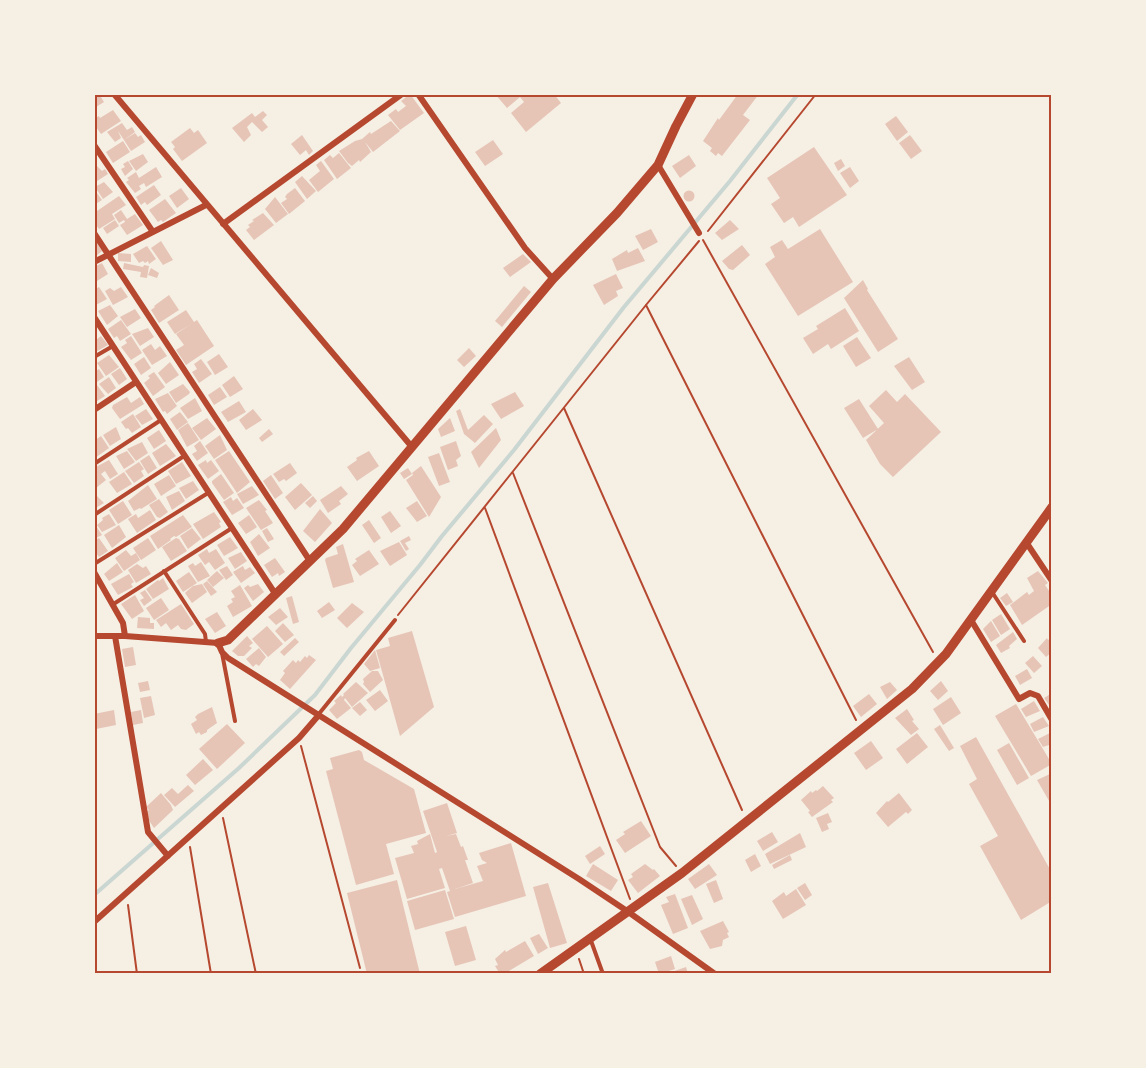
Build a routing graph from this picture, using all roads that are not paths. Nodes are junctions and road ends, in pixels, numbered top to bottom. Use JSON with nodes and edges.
{"nodes":[{"id":1,"x":114,"y":94,"type":"edge"},
{"id":2,"x":402,"y":94,"type":"edge"},
{"id":3,"x":418,"y":94,"type":"edge"},
{"id":4,"x":693,"y":94,"type":"edge"},
{"id":5,"x":94,"y":145,"type":"edge"},
{"id":6,"x":658,"y":165,"type":"junction"},
{"id":7,"x":206,"y":205,"type":"junction"},
{"id":8,"x":223,"y":224,"type":"junction"},
{"id":9,"x":153,"y":232,"type":"junction"},
{"id":10,"x":94,"y":233,"type":"edge"},
{"id":11,"x":700,"y":236,"type":"road end"},
{"id":12,"x":108,"y":254,"type":"junction"},
{"id":13,"x":94,"y":262,"type":"edge"},
{"id":14,"x":553,"y":279,"type":"junction"},
{"id":15,"x":94,"y":317,"type":"edge"},
{"id":16,"x":113,"y":346,"type":"junction"},
{"id":17,"x":94,"y":357,"type":"edge"},
{"id":18,"x":136,"y":382,"type":"junction"},
{"id":19,"x":94,"y":410,"type":"edge"},
{"id":20,"x":161,"y":420,"type":"junction"},
{"id":21,"x":412,"y":447,"type":"junction"},
{"id":22,"x":185,"y":456,"type":"junction"},
{"id":23,"x":94,"y":464,"type":"edge"},
{"id":24,"x":208,"y":493,"type":"junction"},
{"id":25,"x":1052,"y":507,"type":"edge"},
{"id":26,"x":94,"y":515,"type":"edge"},
{"id":27,"x":232,"y":528,"type":"junction"},
{"id":28,"x":1026,"y":542,"type":"junction"},
{"id":29,"x":310,"y":561,"type":"junction"},
{"id":30,"x":94,"y":564,"type":"edge"},
{"id":31,"x":164,"y":571,"type":"junction"},
{"id":32,"x":94,"y":572,"type":"edge"},
{"id":33,"x":1052,"y":581,"type":"edge"},
{"id":34,"x":991,"y":591,"type":"junction"},
{"id":35,"x":276,"y":595,"type":"junction"},
{"id":36,"x":112,"y":605,"type":"junction"},
{"id":37,"x":395,"y":620,"type":"road end"},
{"id":38,"x":971,"y":620,"type":"junction"},
{"id":39,"x":94,"y":636,"type":"edge"},
{"id":40,"x":115,"y":636,"type":"junction"},
{"id":41,"x":125,"y":636,"type":"junction"},
{"id":42,"x":1024,"y":641,"type":"dead end"},
{"id":43,"x":206,"y":642,"type":"junction"},
{"id":44,"x":220,"y":647,"type":"junction"},
{"id":45,"x":316,"y":714,"type":"junction"},
{"id":46,"x":1052,"y":720,"type":"edge"},
{"id":47,"x":235,"y":721,"type":"dead end"},
{"id":48,"x":167,"y":854,"type":"junction"},
{"id":49,"x":630,"y":909,"type":"junction"},
{"id":50,"x":94,"y":922,"type":"edge"},
{"id":51,"x":590,"y":937,"type":"junction"},
{"id":52,"x":540,"y":974,"type":"edge"},
{"id":53,"x":603,"y":974,"type":"edge"},
{"id":54,"x":715,"y":974,"type":"edge"}],
"edges":[{"from":1,"to":7,"type":"street"},
{"from":2,"to":8,"type":"street"},
{"from":3,"to":14,"type":"street"},
{"from":4,"to":6,"type":"street"},
{"from":5,"to":9,"type":"street"},
{"from":6,"to":11,"type":"street"},
{"from":6,"to":14,"type":"street"},
{"from":7,"to":8,"type":"street"},
{"from":7,"to":9,"type":"street"},
{"from":8,"to":21,"type":"street"},
{"from":9,"to":12,"type":"street"},
{"from":10,"to":12,"type":"street"},
{"from":12,"to":13,"type":"street"},
{"from":12,"to":29,"type":"street"},
{"from":14,"to":21,"type":"street"},
{"from":15,"to":16,"type":"street"},
{"from":16,"to":17,"type":"lane"},
{"from":16,"to":18,"type":"street"},
{"from":18,"to":19,"type":"street"},
{"from":18,"to":20,"type":"street"},
{"from":20,"to":22,"type":"street"},
{"from":20,"to":23,"type":"lane"},
{"from":21,"to":29,"type":"street"},
{"from":22,"to":24,"type":"street"},
{"from":22,"to":26,"type":"lane"},
{"from":24,"to":27,"type":"street"},
{"from":24,"to":30,"type":"lane"},
{"from":25,"to":28,"type":"street"},
{"from":27,"to":31,"type":"lane"},
{"from":27,"to":35,"type":"street"},
{"from":28,"to":33,"type":"street"},
{"from":28,"to":34,"type":"street"},
{"from":29,"to":35,"type":"street"},
{"from":31,"to":36,"type":"lane"},
{"from":31,"to":43,"type":"lane"},
{"from":32,"to":36,"type":"street"},
{"from":34,"to":38,"type":"street"},
{"from":34,"to":42,"type":"lane"},
{"from":35,"to":44,"type":"street"},
{"from":36,"to":41,"type":"street"},
{"from":37,"to":45,"type":"lane"},
{"from":38,"to":46,"type":"street"},
{"from":38,"to":49,"type":"street"},
{"from":39,"to":40,"type":"street"},
{"from":40,"to":41,"type":"street"},
{"from":40,"to":48,"type":"street"},
{"from":41,"to":43,"type":"street"},
{"from":43,"to":44,"type":"street"},
{"from":44,"to":45,"type":"street"},
{"from":44,"to":47,"type":"lane"},
{"from":45,"to":48,"type":"street"},
{"from":45,"to":49,"type":"street"},
{"from":48,"to":50,"type":"street"},
{"from":49,"to":51,"type":"street"},
{"from":49,"to":54,"type":"street"},
{"from":51,"to":52,"type":"street"},
{"from":51,"to":53,"type":"lane"}]}
